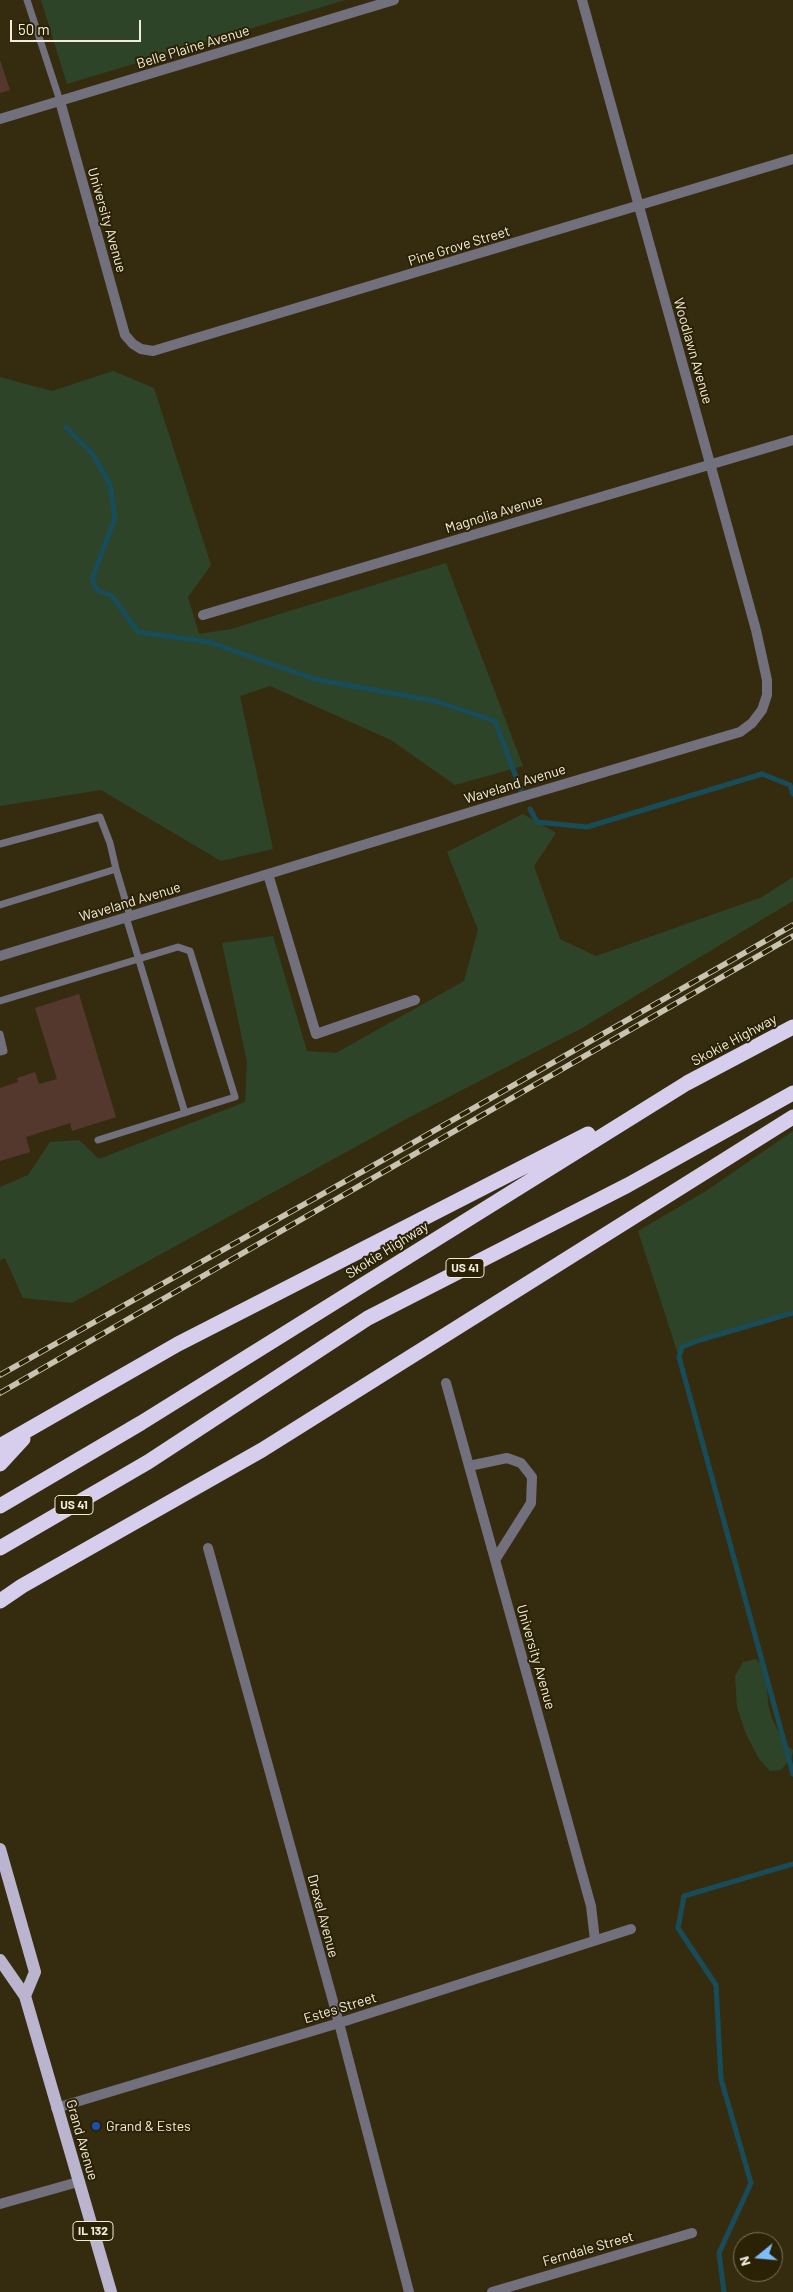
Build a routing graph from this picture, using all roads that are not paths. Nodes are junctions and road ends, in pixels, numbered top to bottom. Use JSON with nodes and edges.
{"nodes":[{"id":1,"x":28,"y":0,"type":"edge"},
{"id":2,"x":394,"y":0,"type":"edge"},
{"id":3,"x":582,"y":0,"type":"edge"},
{"id":4,"x":60,"y":101,"type":"junction"},
{"id":5,"x":0,"y":119,"type":"edge"},
{"id":6,"x":793,"y":159,"type":"edge"},
{"id":7,"x":639,"y":206,"type":"junction"},
{"id":8,"x":133,"y":344,"type":"joint"},
{"id":9,"x":793,"y":440,"type":"edge"},
{"id":10,"x":710,"y":464,"type":"junction"},
{"id":11,"x":203,"y":615,"type":"dead end"},
{"id":12,"x":762,"y":710,"type":"joint"},
{"id":13,"x":0,"y":844,"type":"edge"},
{"id":14,"x":116,"y":869,"type":"junction"},
{"id":15,"x":268,"y":874,"type":"junction"},
{"id":16,"x":0,"y":905,"type":"edge"},
{"id":17,"x":128,"y":917,"type":"junction"},
{"id":18,"x":0,"y":956,"type":"edge"},
{"id":19,"x":140,"y":959,"type":"junction"},
{"id":20,"x":415,"y":1000,"type":"dead end"},
{"id":21,"x":0,"y":1001,"type":"edge"},
{"id":22,"x":793,"y":1026,"type":"edge"},
{"id":23,"x":0,"y":1034,"type":"edge"},
{"id":24,"x":0,"y":1052,"type":"edge"},
{"id":25,"x":687,"y":1083,"type":"junction"},
{"id":26,"x":793,"y":1093,"type":"edge"},
{"id":27,"x":185,"y":1113,"type":"junction"},
{"id":28,"x":793,"y":1117,"type":"edge"},
{"id":29,"x":98,"y":1140,"type":"dead end"},
{"id":30,"x":446,"y":1383,"type":"dead end"},
{"id":31,"x":32,"y":1428,"type":"junction"},
{"id":32,"x":0,"y":1446,"type":"edge"},
{"id":33,"x":0,"y":1464,"type":"edge"},
{"id":34,"x":469,"y":1466,"type":"junction"},
{"id":35,"x":0,"y":1506,"type":"edge"},
{"id":36,"x":0,"y":1548,"type":"edge"},
{"id":37,"x":208,"y":1548,"type":"dead end"},
{"id":38,"x":495,"y":1560,"type":"junction"},
{"id":39,"x":22,"y":1586,"type":"junction"},
{"id":40,"x":0,"y":1590,"type":"edge"},
{"id":41,"x":0,"y":1601,"type":"edge"},
{"id":42,"x":0,"y":1849,"type":"edge"},
{"id":43,"x":631,"y":1929,"type":"dead end"},
{"id":44,"x":594,"y":1940,"type":"junction"},
{"id":45,"x":0,"y":1960,"type":"edge"},
{"id":46,"x":25,"y":1996,"type":"junction"},
{"id":47,"x":339,"y":2023,"type":"junction"},
{"id":48,"x":56,"y":2108,"type":"junction"},
{"id":49,"x":78,"y":2182,"type":"junction"},
{"id":50,"x":0,"y":2204,"type":"edge"},
{"id":51,"x":692,"y":2233,"type":"dead end"},
{"id":52,"x":111,"y":2292,"type":"edge"},
{"id":53,"x":408,"y":2292,"type":"edge"},
{"id":54,"x":492,"y":2292,"type":"edge"}],
"edges":[{"from":1,"to":4,"type":"lane"},
{"from":2,"to":4,"type":"street","name":"Belle Plaine Avenue"},
{"from":3,"to":7,"type":"street","name":"Woodlawn Avenue"},
{"from":4,"to":5,"type":"street","name":"Belle Plaine Avenue"},
{"from":4,"to":8,"type":"street","name":"University Avenue"},
{"from":6,"to":7,"type":"street","name":"Pine Grove Street"},
{"from":7,"to":8,"type":"street","name":"Pine Grove Street"},
{"from":7,"to":10,"type":"street","name":"Woodlawn Avenue"},
{"from":9,"to":10,"type":"street","name":"Magnolia Avenue"},
{"from":10,"to":11,"type":"street","name":"Magnolia Avenue"},
{"from":10,"to":12,"type":"street","name":"Woodlawn Avenue"},
{"from":12,"to":15,"type":"street","name":"Waveland Avenue"},
{"from":13,"to":14,"type":"lane"},
{"from":14,"to":16,"type":"lane"},
{"from":14,"to":17,"type":"lane"},
{"from":15,"to":17,"type":"street","name":"Waveland Avenue"},
{"from":15,"to":20,"type":"street"},
{"from":17,"to":18,"type":"street","name":"Waveland Avenue"},
{"from":17,"to":19,"type":"lane"},
{"from":19,"to":21,"type":"lane"},
{"from":19,"to":27,"type":"lane"},
{"from":19,"to":27,"type":"lane"},
{"from":22,"to":25,"type":"highway","name":"Skokie Highway","number":"US 41"},
{"from":23,"to":24,"type":"lane"},
{"from":25,"to":31,"type":"highway"},
{"from":25,"to":35,"type":"highway","name":"Skokie Highway","number":"US 41"},
{"from":26,"to":36,"type":"highway","number":"US 41"},
{"from":27,"to":29,"type":"lane"},
{"from":28,"to":39,"type":"highway"},
{"from":30,"to":34,"type":"street","name":"University Avenue"},
{"from":31,"to":32,"type":"highway"},
{"from":31,"to":33,"type":"highway"},
{"from":34,"to":38,"type":"street","name":"University Avenue"},
{"from":34,"to":38,"type":"street"},
{"from":37,"to":47,"type":"street","name":"Drexel Avenue"},
{"from":38,"to":44,"type":"street","name":"University Avenue"},
{"from":39,"to":40,"type":"highway"},
{"from":39,"to":41,"type":"highway"},
{"from":42,"to":46,"type":"main road"},
{"from":43,"to":44,"type":"street","name":"Estes Street"},
{"from":44,"to":47,"type":"street","name":"Estes Street"},
{"from":45,"to":46,"type":"main road","name":"Grand Avenue","number":"IL 132"},
{"from":46,"to":48,"type":"main road","name":"Grand Avenue","number":"IL 132"},
{"from":47,"to":48,"type":"street","name":"Estes Street"},
{"from":47,"to":53,"type":"street","name":"Drexel Avenue"},
{"from":48,"to":49,"type":"main road","name":"Grand Avenue","number":"IL 132"},
{"from":49,"to":50,"type":"street"},
{"from":49,"to":52,"type":"main road","name":"Grand Avenue","number":"IL 132"},
{"from":51,"to":54,"type":"street","name":"Ferndale Street"}]}
